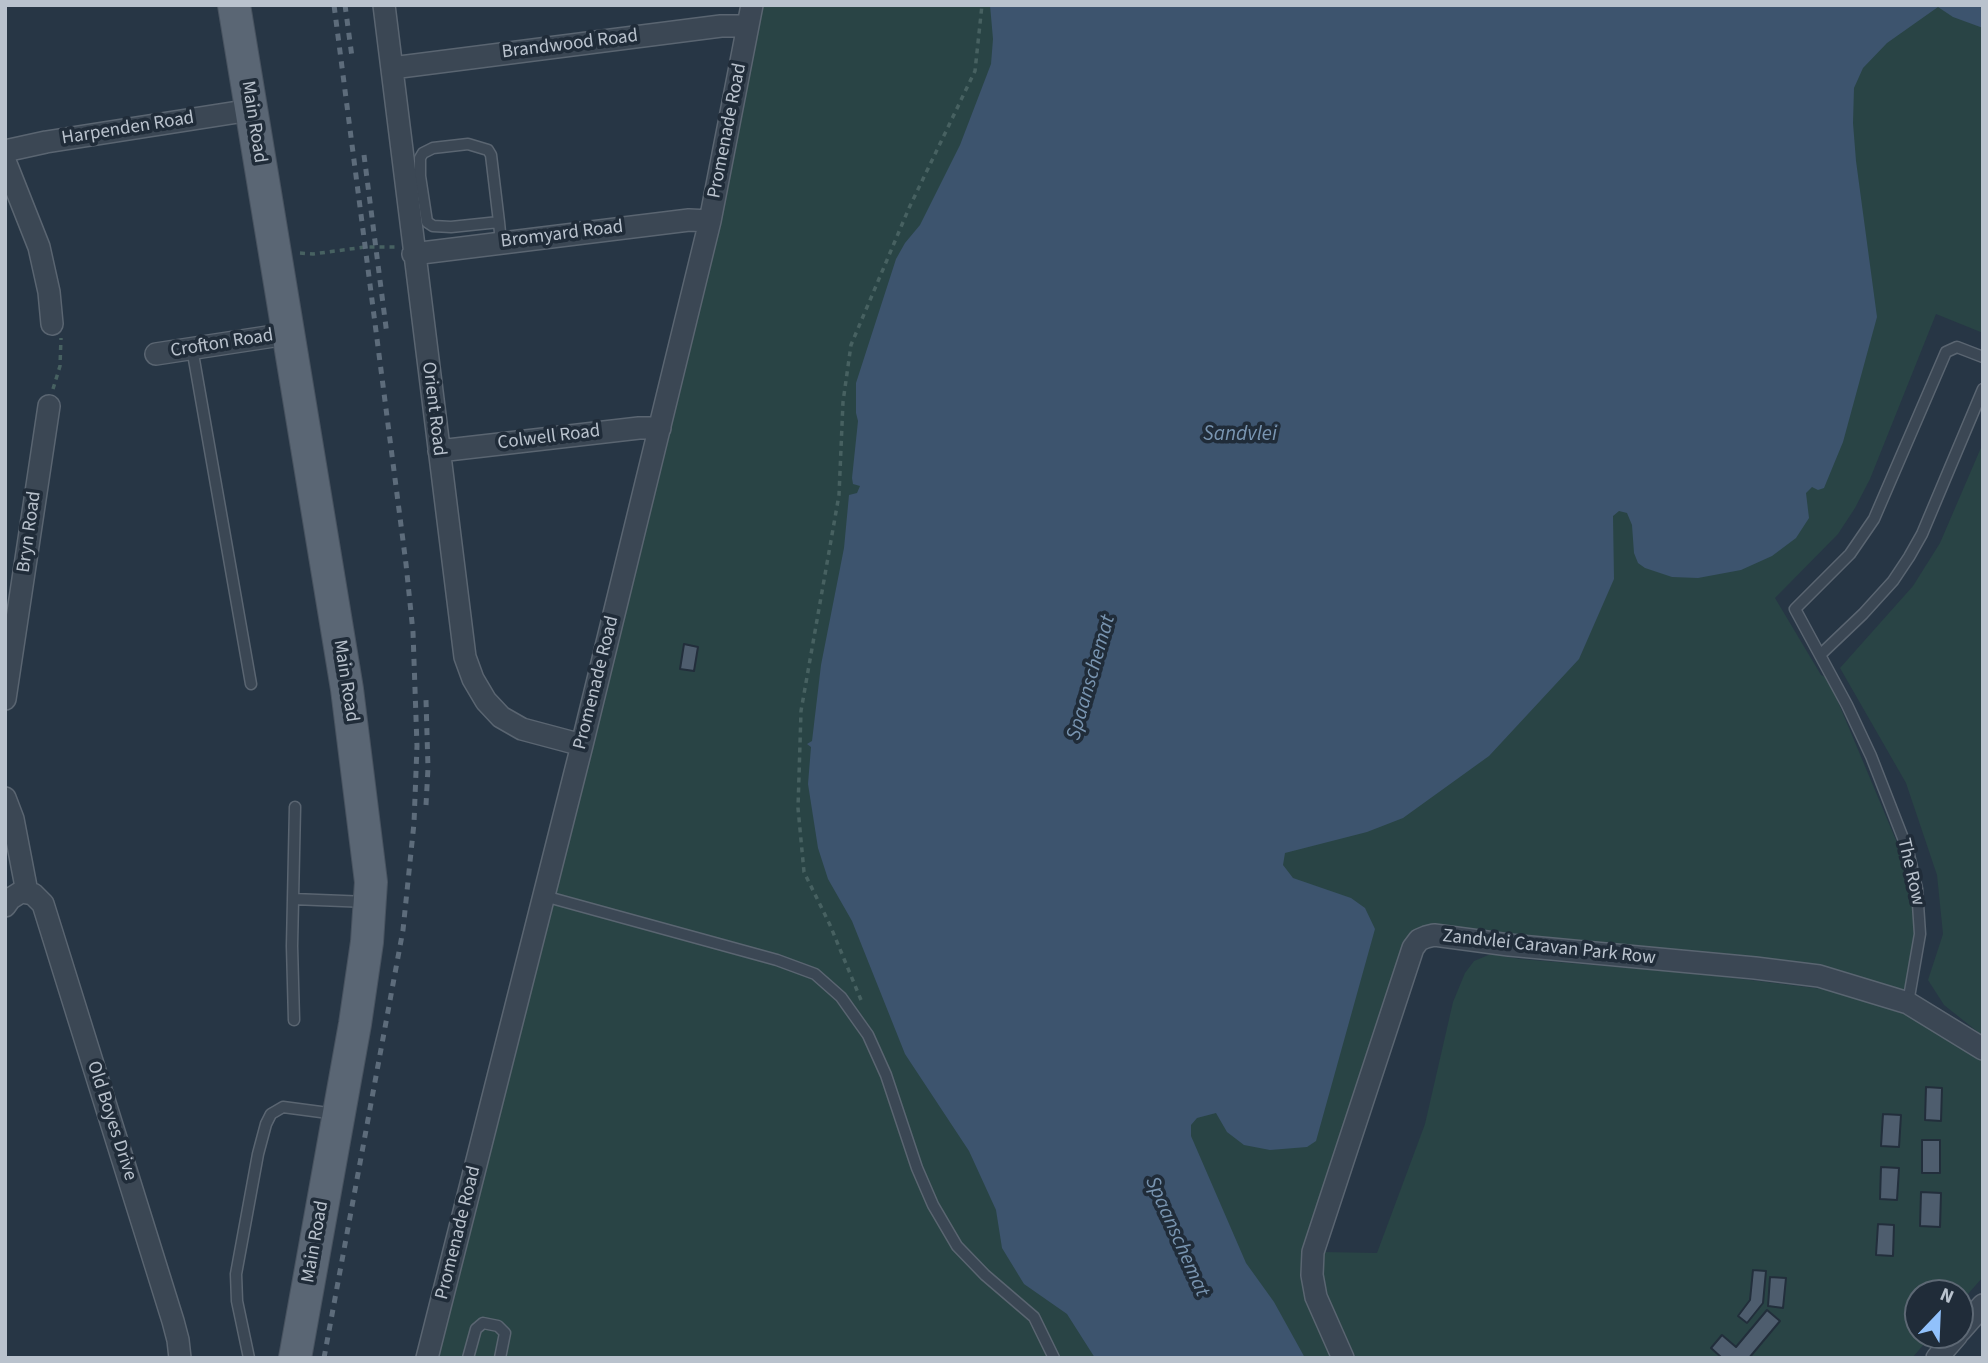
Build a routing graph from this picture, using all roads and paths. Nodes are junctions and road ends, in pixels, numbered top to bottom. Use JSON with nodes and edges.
{"nodes":[{"id":1,"x":234,"y":5,"type":"edge"},
{"id":2,"x":384,"y":5,"type":"edge"},
{"id":3,"x":982,"y":5,"type":"edge"},
{"id":4,"x":750,"y":16,"type":"edge"},
{"id":5,"x":392,"y":68,"type":"junction"},
{"id":6,"x":251,"y":110,"type":"junction"},
{"id":7,"x":5,"y":151,"type":"edge"},
{"id":8,"x":5,"y":161,"type":"edge"},
{"id":9,"x":710,"y":221,"type":"junction"},
{"id":10,"x":500,"y":233,"type":"junction"},
{"id":11,"x":413,"y":250,"type":"junction"},
{"id":12,"x":293,"y":251,"type":"dead end"},
{"id":13,"x":52,"y":324,"type":"joint"},
{"id":14,"x":288,"y":334,"type":"junction"},
{"id":15,"x":192,"y":348,"type":"junction"},
{"id":16,"x":156,"y":354,"type":"dead end"},
{"id":17,"x":1983,"y":357,"type":"edge"},
{"id":18,"x":1983,"y":389,"type":"edge"},
{"id":19,"x":49,"y":406,"type":"joint"},
{"id":20,"x":660,"y":428,"type":"junction"},
{"id":21,"x":439,"y":451,"type":"junction"},
{"id":22,"x":1820,"y":655,"type":"junction"},
{"id":23,"x":251,"y":684,"type":"dead end"},
{"id":24,"x":5,"y":699,"type":"edge"},
{"id":25,"x":582,"y":745,"type":"junction"},
{"id":26,"x":5,"y":798,"type":"edge"},
{"id":27,"x":295,"y":807,"type":"dead end"},
{"id":28,"x":27,"y":892,"type":"junction"},
{"id":29,"x":544,"y":896,"type":"junction"},
{"id":30,"x":293,"y":899,"type":"junction"},
{"id":31,"x":371,"y":902,"type":"junction"},
{"id":32,"x":5,"y":906,"type":"edge"},
{"id":33,"x":861,"y":1002,"type":"dead end"},
{"id":34,"x":1908,"y":1003,"type":"junction"},
{"id":35,"x":294,"y":1020,"type":"dead end"},
{"id":36,"x":1983,"y":1049,"type":"edge"},
{"id":37,"x":338,"y":1114,"type":"junction"},
{"id":38,"x":180,"y":1358,"type":"edge"},
{"id":39,"x":249,"y":1358,"type":"edge"},
{"id":40,"x":295,"y":1358,"type":"edge"},
{"id":41,"x":427,"y":1358,"type":"edge"},
{"id":42,"x":468,"y":1358,"type":"edge"},
{"id":43,"x":500,"y":1358,"type":"edge"},
{"id":44,"x":1054,"y":1358,"type":"edge"},
{"id":45,"x":1343,"y":1358,"type":"edge"}],
"edges":[{"from":1,"to":6,"type":"main road","name":"Main Road"},
{"from":2,"to":5,"type":"street","name":"Orient Road"},
{"from":3,"to":33,"type":"path"},
{"from":4,"to":5,"type":"street","name":"Brandwood Road"},
{"from":4,"to":9,"type":"street","name":"Promenade Road"},
{"from":5,"to":11,"type":"street","name":"Orient Road"},
{"from":6,"to":7,"type":"street","name":"Harpenden Road"},
{"from":6,"to":14,"type":"main road","name":"Main Road"},
{"from":8,"to":13,"type":"street"},
{"from":9,"to":10,"type":"street","name":"Bromyard Road"},
{"from":9,"to":20,"type":"street","name":"Promenade Road"},
{"from":10,"to":10,"type":"lane"},
{"from":10,"to":11,"type":"street","name":"Bromyard Road"},
{"from":11,"to":12,"type":"path"},
{"from":11,"to":21,"type":"street","name":"Orient Road"},
{"from":13,"to":19,"type":"path"},
{"from":14,"to":15,"type":"street","name":"Crofton Road"},
{"from":14,"to":31,"type":"main road","name":"Main Road"},
{"from":15,"to":16,"type":"street","name":"Crofton Road"},
{"from":15,"to":23,"type":"lane"},
{"from":17,"to":22,"type":"lane","name":"The Row"},
{"from":18,"to":22,"type":"lane"},
{"from":19,"to":24,"type":"street","name":"Bryn Road"},
{"from":20,"to":21,"type":"street","name":"Colwell Road"},
{"from":20,"to":25,"type":"street","name":"Promenade Road"},
{"from":21,"to":25,"type":"street","name":"Orient Road"},
{"from":22,"to":34,"type":"lane","name":"The Row"},
{"from":25,"to":29,"type":"street","name":"Promenade Road"},
{"from":26,"to":28,"type":"street","name":"Old Boyes Drive"},
{"from":27,"to":30,"type":"lane"},
{"from":28,"to":32,"type":"street"},
{"from":28,"to":38,"type":"street","name":"Old Boyes Drive"},
{"from":29,"to":41,"type":"street","name":"Promenade Road"},
{"from":29,"to":44,"type":"lane"},
{"from":30,"to":31,"type":"lane"},
{"from":30,"to":35,"type":"lane"},
{"from":31,"to":37,"type":"main road","name":"Main Road"},
{"from":34,"to":36,"type":"street"},
{"from":34,"to":45,"type":"street","name":"Zandvlei Caravan Park Row"},
{"from":37,"to":39,"type":"lane"},
{"from":37,"to":40,"type":"main road","name":"Main Road"},
{"from":42,"to":43,"type":"lane"}]}
